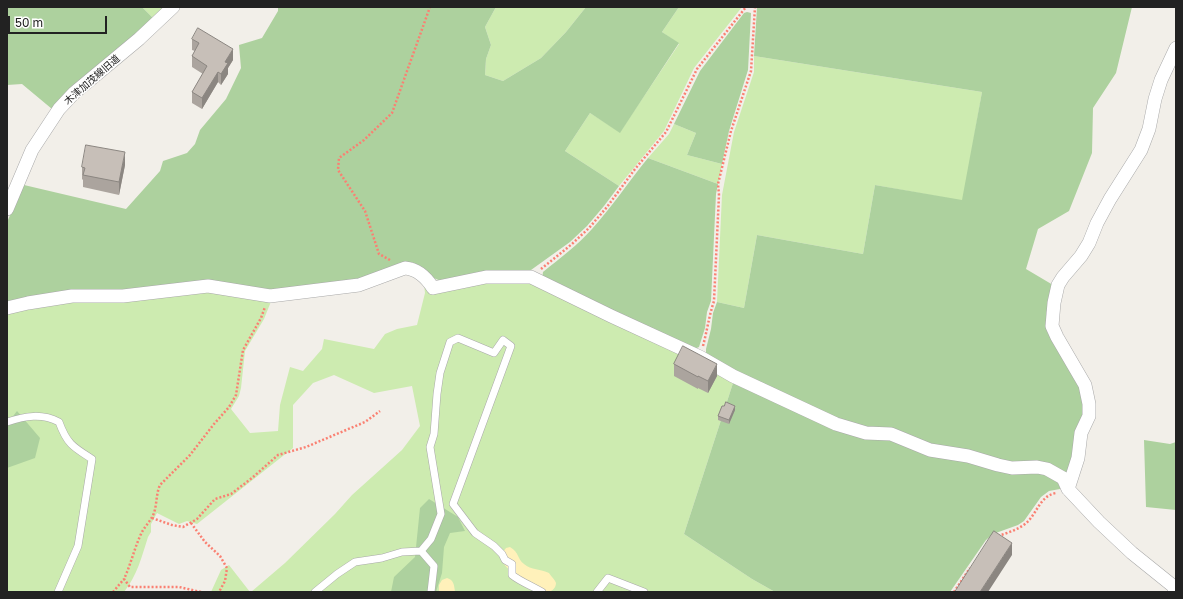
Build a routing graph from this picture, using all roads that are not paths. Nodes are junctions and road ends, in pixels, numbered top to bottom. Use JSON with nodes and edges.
{"nodes":[{"id":1,"x":173,"y":7,"type":"edge"},
{"id":2,"x":1176,"y":48,"type":"edge"},
{"id":3,"x":7,"y":209,"type":"edge"},
{"id":4,"x":7,"y":308,"type":"edge"},
{"id":5,"x":7,"y":422,"type":"edge"},
{"id":6,"x":1068,"y":489,"type":"junction"},
{"id":7,"x":421,"y":551,"type":"junction"},
{"id":8,"x":58,"y":592,"type":"edge"},
{"id":9,"x":315,"y":592,"type":"edge"},
{"id":10,"x":431,"y":592,"type":"edge"},
{"id":11,"x":542,"y":592,"type":"edge"},
{"id":12,"x":596,"y":592,"type":"edge"},
{"id":13,"x":644,"y":592,"type":"edge"},
{"id":14,"x":1176,"y":592,"type":"edge"}],
"edges":[{"from":1,"to":3,"type":"street","name":"木津加茂線旧道"},
{"from":2,"to":6,"type":"street"},
{"from":4,"to":6,"type":"street"},
{"from":5,"to":8,"type":"lane"},
{"from":6,"to":14,"type":"street"},
{"from":7,"to":9,"type":"lane"},
{"from":7,"to":10,"type":"lane"},
{"from":7,"to":11,"type":"lane"},
{"from":12,"to":13,"type":"lane"}]}
